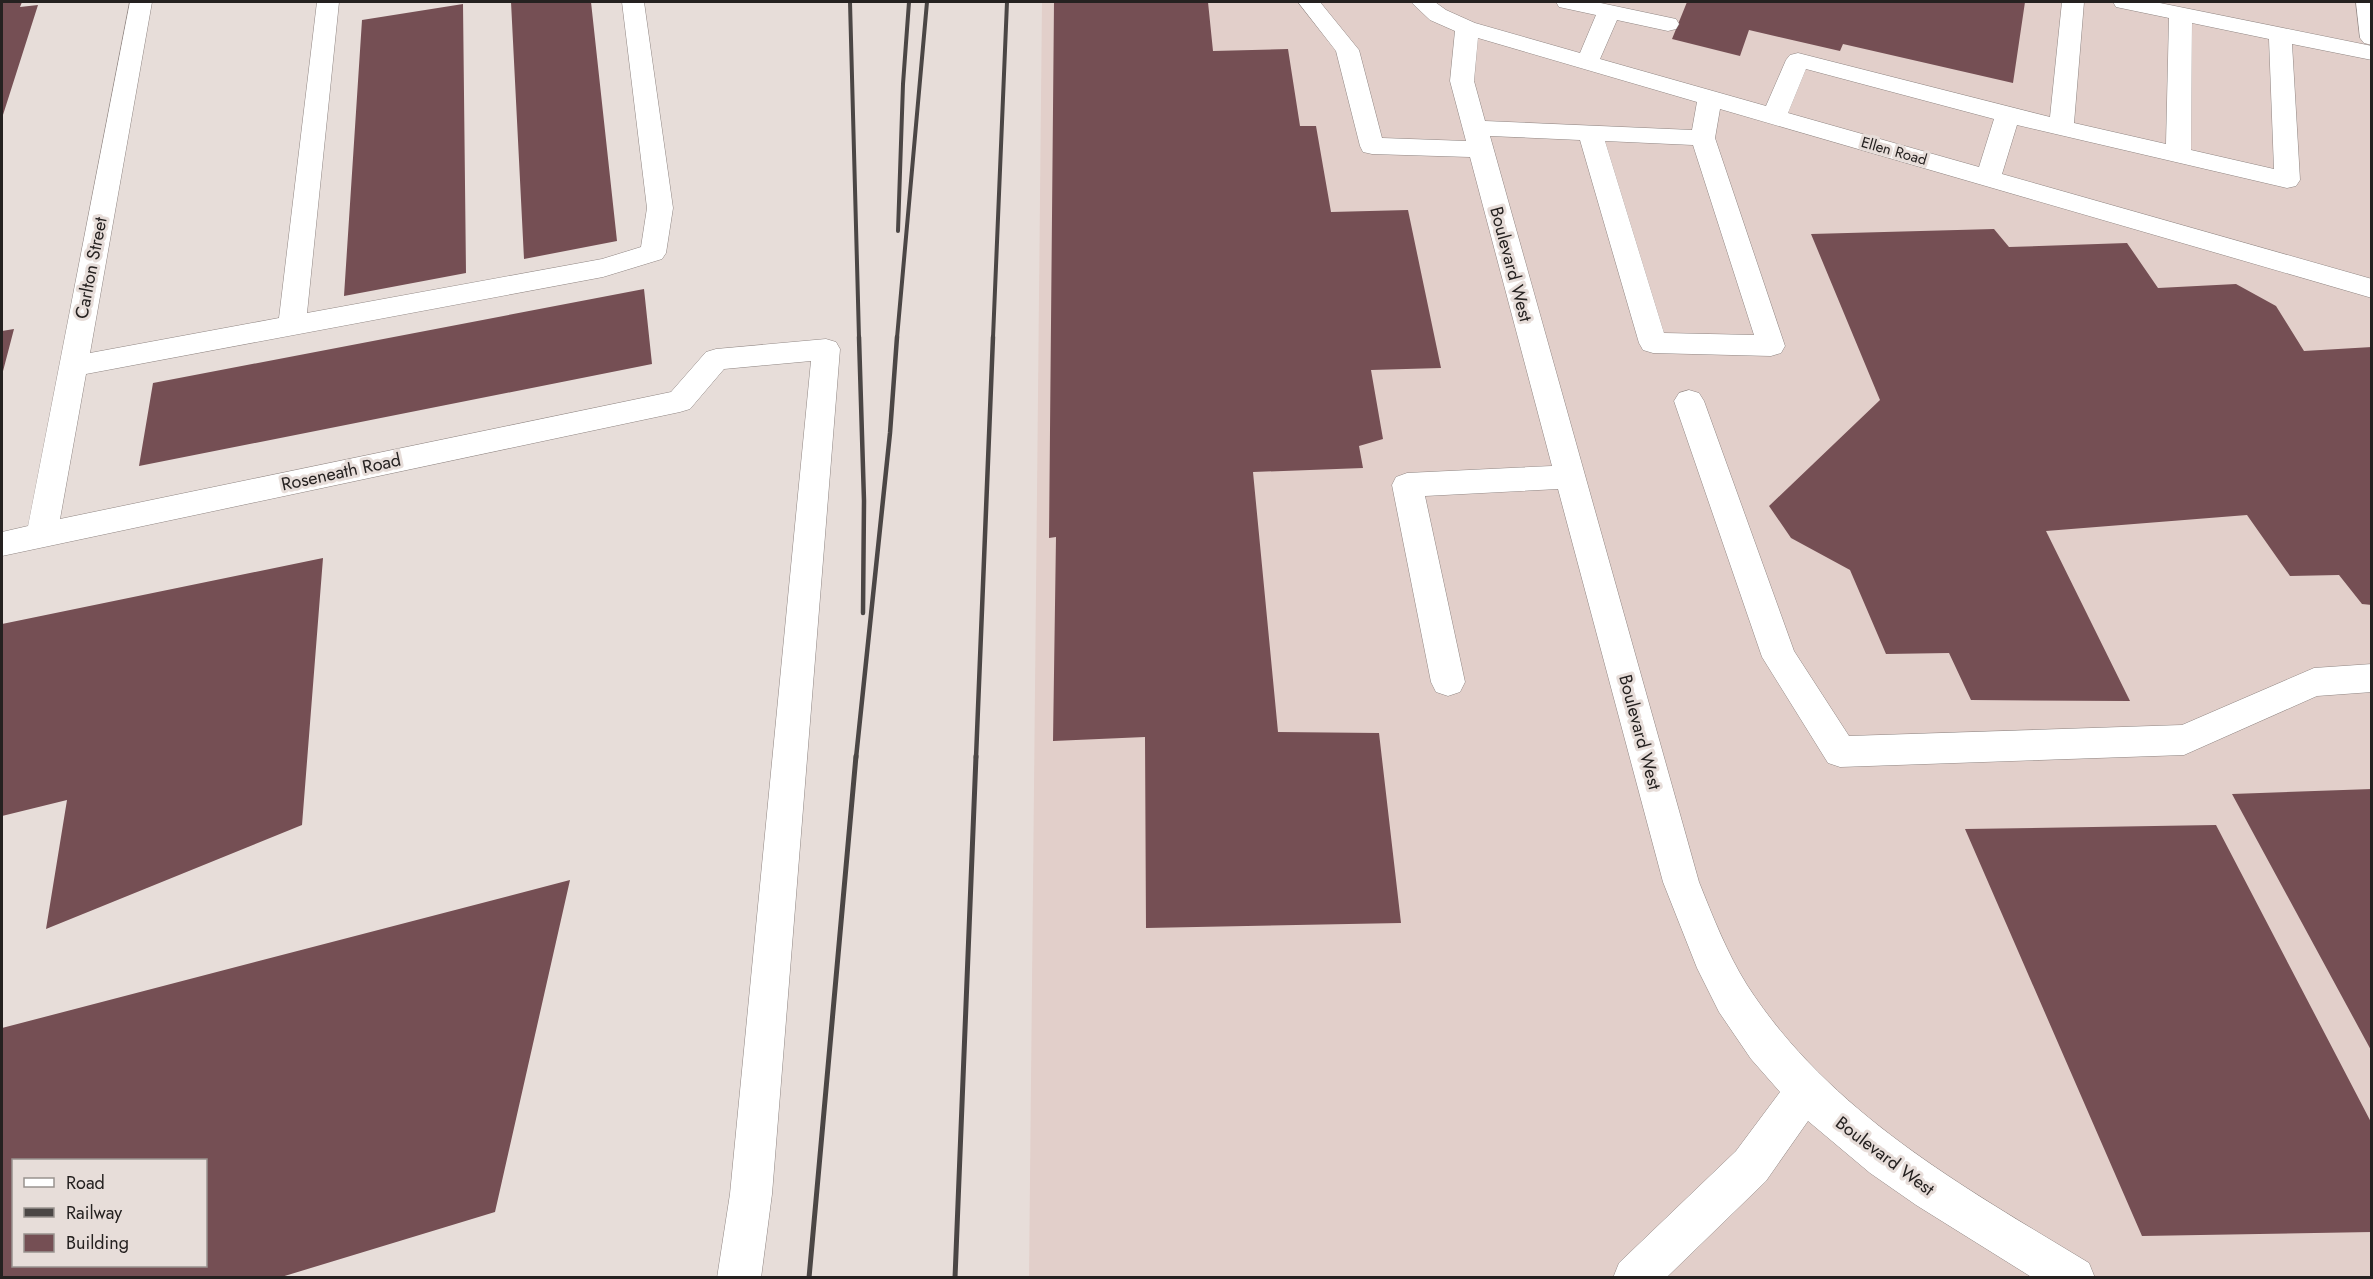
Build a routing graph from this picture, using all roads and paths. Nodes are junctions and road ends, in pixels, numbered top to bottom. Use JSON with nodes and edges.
{"nodes":[{"id":1,"x":141,"y":2,"type":"edge"},
{"id":2,"x":328,"y":2,"type":"edge"},
{"id":3,"x":633,"y":2,"type":"edge"},
{"id":4,"x":1309,"y":2,"type":"edge"},
{"id":5,"x":1422,"y":2,"type":"edge"},
{"id":6,"x":1567,"y":2,"type":"edge"},
{"id":7,"x":2073,"y":2,"type":"edge"},
{"id":8,"x":2124,"y":2,"type":"edge"},
{"id":9,"x":2367,"y":2,"type":"edge"},
{"id":10,"x":1609,"y":11,"type":"junction"},
{"id":11,"x":2181,"y":14,"type":"junction"},
{"id":12,"x":1668,"y":24,"type":"dead end"},
{"id":13,"x":1467,"y":28,"type":"junction"},
{"id":14,"x":2280,"y":34,"type":"junction"},
{"id":15,"x":2372,"y":38,"type":"edge"},
{"id":16,"x":2372,"y":53,"type":"edge"},
{"id":17,"x":1587,"y":63,"type":"junction"},
{"id":18,"x":1710,"y":98,"type":"junction"},
{"id":19,"x":2008,"y":115,"type":"junction"},
{"id":20,"x":1774,"y":117,"type":"junction"},
{"id":21,"x":2061,"y":127,"type":"junction"},
{"id":22,"x":1590,"y":133,"type":"junction"},
{"id":23,"x":1477,"y":138,"type":"junction"},
{"id":24,"x":1703,"y":138,"type":"junction"},
{"id":25,"x":2178,"y":154,"type":"junction"},
{"id":26,"x":1988,"y":178,"type":"junction"},
{"id":27,"x":2372,"y":289,"type":"edge"},
{"id":28,"x":292,"y":325,"type":"junction"},
{"id":29,"x":73,"y":366,"type":"junction"},
{"id":30,"x":1689,"y":400,"type":"dead end"},
{"id":31,"x":1570,"y":477,"type":"junction"},
{"id":32,"x":42,"y":534,"type":"junction"},
{"id":33,"x":2,"y":544,"type":"edge"},
{"id":34,"x":2372,"y":678,"type":"edge"},
{"id":35,"x":1448,"y":682,"type":"dead end"},
{"id":36,"x":1805,"y":1091,"type":"junction"},
{"id":37,"x":739,"y":1278,"type":"edge"},
{"id":38,"x":1634,"y":1278,"type":"edge"},
{"id":39,"x":2074,"y":1278,"type":"edge"}],
"edges":[{"from":1,"to":29,"type":"street","name":"Carlton Street"},
{"from":2,"to":28,"type":"street"},
{"from":3,"to":28,"type":"street"},
{"from":4,"to":23,"type":"street"},
{"from":5,"to":13,"type":"street","name":"Ellen Road"},
{"from":6,"to":10,"type":"street"},
{"from":7,"to":21,"type":"street"},
{"from":8,"to":11,"type":"street"},
{"from":9,"to":15,"type":"street"},
{"from":10,"to":12,"type":"street"},
{"from":10,"to":17,"type":"street"},
{"from":11,"to":14,"type":"street"},
{"from":11,"to":25,"type":"street"},
{"from":13,"to":17,"type":"street","name":"Ellen Road"},
{"from":13,"to":23,"type":"street","name":"Boulevard West"},
{"from":14,"to":16,"type":"street"},
{"from":14,"to":25,"type":"street"},
{"from":17,"to":18,"type":"street","name":"Ellen Road"},
{"from":18,"to":20,"type":"street","name":"Ellen Road"},
{"from":18,"to":24,"type":"street"},
{"from":19,"to":20,"type":"street"},
{"from":19,"to":21,"type":"street"},
{"from":19,"to":26,"type":"street"},
{"from":20,"to":26,"type":"street","name":"Ellen Road"},
{"from":21,"to":25,"type":"street"},
{"from":22,"to":23,"type":"street"},
{"from":22,"to":24,"type":"street"},
{"from":22,"to":24,"type":"street"},
{"from":23,"to":31,"type":"street","name":"Boulevard West"},
{"from":26,"to":27,"type":"street","name":"Ellen Road"},
{"from":28,"to":29,"type":"street"},
{"from":29,"to":32,"type":"street","name":"Carlton Street"},
{"from":30,"to":34,"type":"street"},
{"from":31,"to":35,"type":"street"},
{"from":31,"to":36,"type":"street","name":"Boulevard West"},
{"from":32,"to":33,"type":"street","name":"Roseneath Road"},
{"from":32,"to":37,"type":"street","name":"Roseneath Road"},
{"from":36,"to":38,"type":"street"},
{"from":36,"to":39,"type":"street","name":"Boulevard West"}]}
